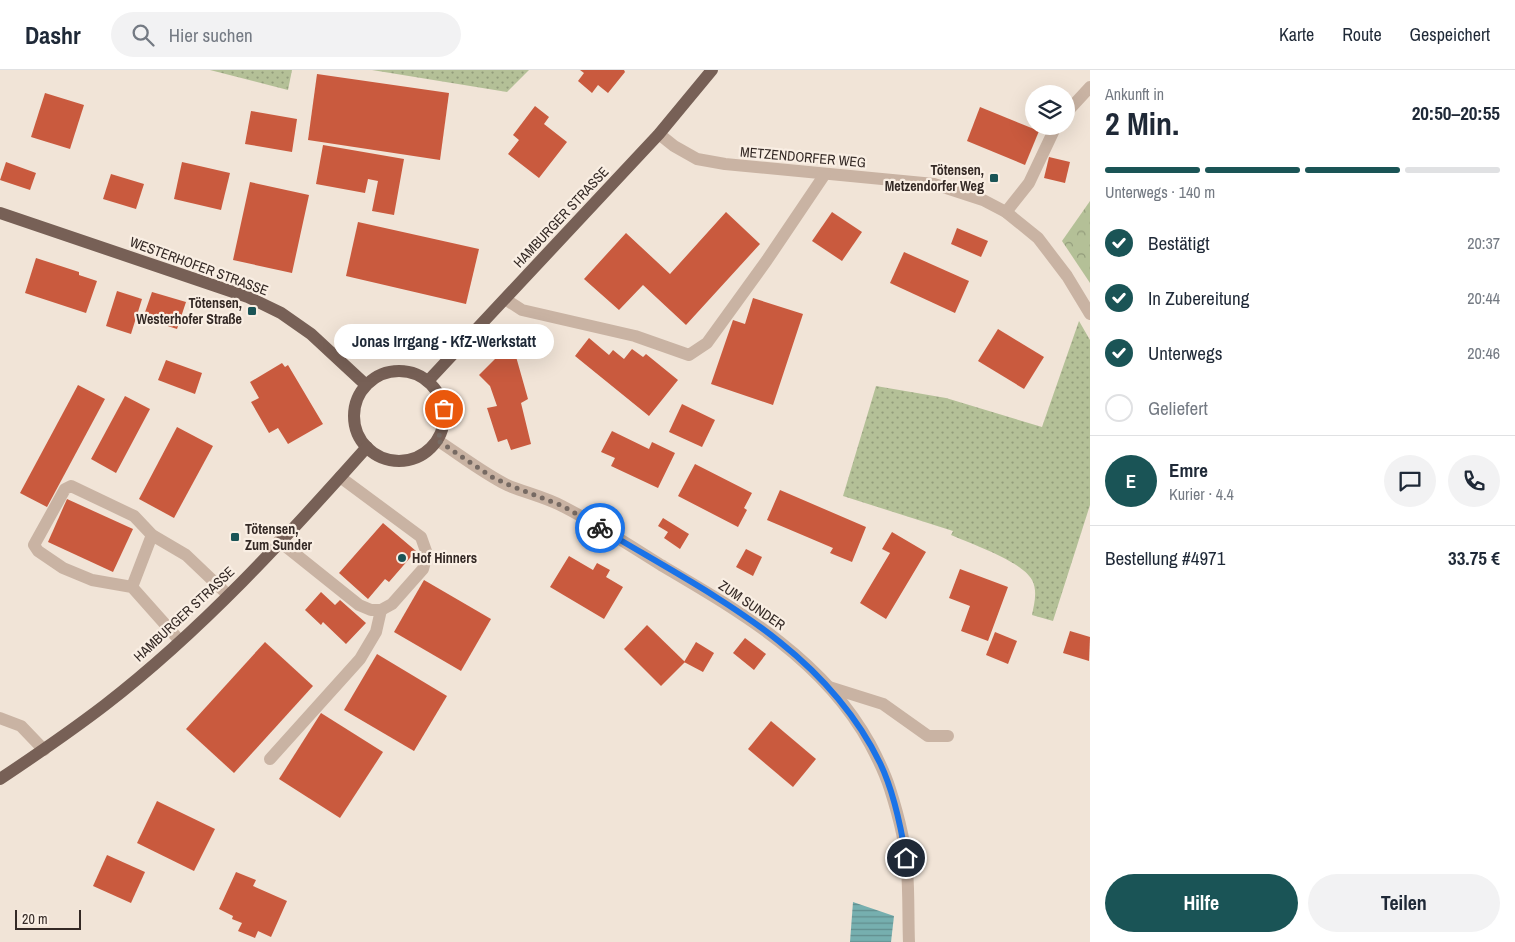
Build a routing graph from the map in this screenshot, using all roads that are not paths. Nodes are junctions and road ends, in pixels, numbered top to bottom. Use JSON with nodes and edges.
{"nodes":[{"id":1,"x":712,"y":70,"type":"edge"},
{"id":2,"x":1090,"y":87,"type":"edge"},
{"id":3,"x":1075,"y":103,"type":"edge"},
{"id":4,"x":659,"y":134,"type":"junction"},
{"id":5,"x":1052,"y":135,"type":"edge"},
{"id":6,"x":825,"y":174,"type":"junction"},
{"id":7,"x":1006,"y":212,"type":"junction"},
{"id":8,"x":0,"y":213,"type":"edge"},
{"id":9,"x":505,"y":299,"type":"junction"},
{"id":10,"x":1090,"y":314,"type":"edge"},
{"id":11,"x":428,"y":382,"type":"junction"},
{"id":12,"x":366,"y":385,"type":"junction"},
{"id":13,"x":437,"y":440,"type":"junction"},
{"id":14,"x":367,"y":447,"type":"junction"},
{"id":15,"x":340,"y":477,"type":"junction"},
{"id":16,"x":152,"y":535,"type":"junction"},
{"id":17,"x":279,"y":541,"type":"junction"},
{"id":18,"x":132,"y":587,"type":"junction"},
{"id":19,"x":228,"y":595,"type":"junction"},
{"id":20,"x":381,"y":610,"type":"junction"},
{"id":21,"x":180,"y":641,"type":"junction"},
{"id":22,"x":829,"y":687,"type":"junction"},
{"id":23,"x":0,"y":718,"type":"edge"},
{"id":24,"x":948,"y":736,"type":"dead end"},
{"id":25,"x":44,"y":750,"type":"junction"},
{"id":26,"x":270,"y":759,"type":"dead end"},
{"id":27,"x":0,"y":779,"type":"edge"},
{"id":28,"x":909,"y":942,"type":"edge"}],
"edges":[{"from":1,"to":4,"type":"main road","name":"HAMBURGER STRASSE"},
{"from":2,"to":3,"type":"street"},
{"from":4,"to":6,"type":"street","name":"METZENDORFER WEG"},
{"from":4,"to":9,"type":"main road","name":"HAMBURGER STRASSE"},
{"from":5,"to":7,"type":"street"},
{"from":6,"to":7,"type":"street","name":"METZENDORFER WEG"},
{"from":6,"to":9,"type":"street"},
{"from":7,"to":10,"type":"street","name":"METZENDORFER WEG"},
{"from":8,"to":12,"type":"main road","name":"WESTERHOFER STRASSE"},
{"from":9,"to":11,"type":"main road","name":"HAMBURGER STRASSE"},
{"from":11,"to":12,"type":"main road"},
{"from":11,"to":13,"type":"main road"},
{"from":12,"to":14,"type":"main road"},
{"from":13,"to":14,"type":"main road"},
{"from":13,"to":22,"type":"street","name":"ZUM SUNDER"},
{"from":14,"to":15,"type":"main road","name":"HAMBURGER STRASSE"},
{"from":15,"to":17,"type":"main road","name":"HAMBURGER STRASSE"},
{"from":15,"to":20,"type":"street"},
{"from":16,"to":18,"type":"street"},
{"from":16,"to":18,"type":"street"},
{"from":16,"to":19,"type":"street"},
{"from":17,"to":19,"type":"main road","name":"HAMBURGER STRASSE"},
{"from":17,"to":20,"type":"street"},
{"from":18,"to":21,"type":"street"},
{"from":19,"to":21,"type":"main road","name":"HAMBURGER STRASSE"},
{"from":20,"to":26,"type":"street"},
{"from":21,"to":25,"type":"main road","name":"HAMBURGER STRASSE"},
{"from":22,"to":24,"type":"street"},
{"from":22,"to":28,"type":"street","name":"ZUM SUNDER"},
{"from":23,"to":25,"type":"street"},
{"from":25,"to":27,"type":"main road","name":"HAMBURGER STRASSE"}]}
